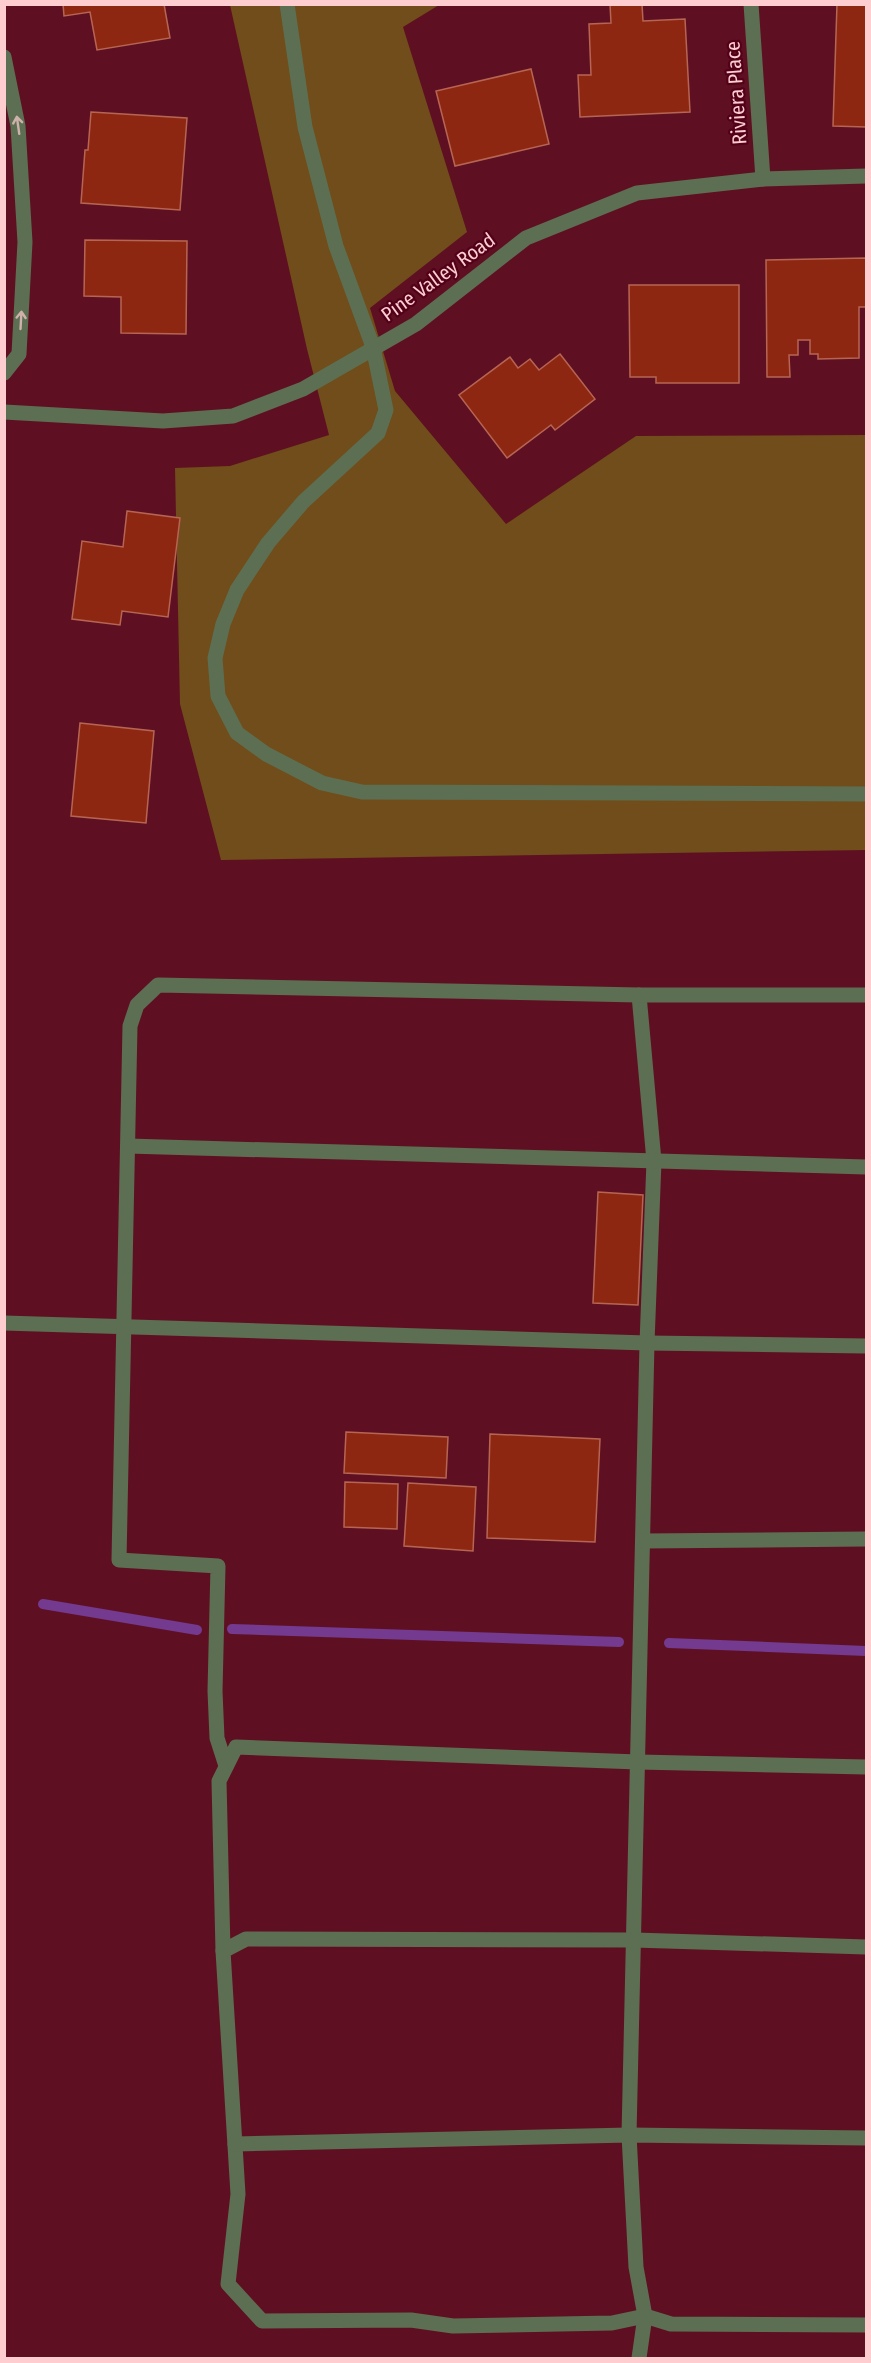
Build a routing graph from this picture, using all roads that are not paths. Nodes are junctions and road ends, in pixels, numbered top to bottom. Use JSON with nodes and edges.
{"nodes":[{"id":1,"x":287,"y":4,"type":"edge"},
{"id":2,"x":751,"y":4,"type":"edge"},
{"id":3,"x":4,"y":57,"type":"edge"},
{"id":4,"x":867,"y":176,"type":"edge"},
{"id":5,"x":763,"y":179,"type":"junction"},
{"id":6,"x":373,"y":347,"type":"junction"},
{"id":7,"x":4,"y":373,"type":"edge"},
{"id":8,"x":4,"y":412,"type":"edge"},
{"id":9,"x":867,"y":794,"type":"edge"},
{"id":10,"x":867,"y":995,"type":"edge"},
{"id":11,"x":639,"y":996,"type":"junction"},
{"id":12,"x":128,"y":1146,"type":"junction"},
{"id":13,"x":654,"y":1161,"type":"junction"},
{"id":14,"x":867,"y":1167,"type":"edge"},
{"id":15,"x":4,"y":1323,"type":"edge"},
{"id":16,"x":125,"y":1326,"type":"junction"},
{"id":17,"x":647,"y":1343,"type":"junction"},
{"id":18,"x":867,"y":1346,"type":"edge"},
{"id":19,"x":867,"y":1539,"type":"edge"},
{"id":20,"x":643,"y":1541,"type":"junction"},
{"id":21,"x":638,"y":1762,"type":"junction"},
{"id":22,"x":226,"y":1766,"type":"junction"},
{"id":23,"x":867,"y":1767,"type":"edge"},
{"id":24,"x":634,"y":1940,"type":"junction"},
{"id":25,"x":867,"y":1947,"type":"edge"},
{"id":26,"x":223,"y":1951,"type":"junction"},
{"id":27,"x":629,"y":2135,"type":"junction"},
{"id":28,"x":867,"y":2138,"type":"edge"},
{"id":29,"x":235,"y":2144,"type":"junction"},
{"id":30,"x":645,"y":2316,"type":"junction"},
{"id":31,"x":867,"y":2325,"type":"edge"},
{"id":32,"x":639,"y":2358,"type":"edge"}],
"edges":[{"from":1,"to":6,"type":"street"},
{"from":2,"to":5,"type":"street","name":"Riviera Place"},
{"from":7,"to":3,"type":"street","one_way":true},
{"from":4,"to":5,"type":"street","name":"Pine Valley Road"},
{"from":5,"to":6,"type":"street","name":"Pine Valley Road"},
{"from":6,"to":8,"type":"street","name":"Pine Valley Road"},
{"from":6,"to":9,"type":"street"},
{"from":10,"to":11,"type":"street"},
{"from":11,"to":12,"type":"street"},
{"from":11,"to":13,"type":"street"},
{"from":12,"to":13,"type":"street"},
{"from":12,"to":16,"type":"street"},
{"from":13,"to":14,"type":"street"},
{"from":13,"to":17,"type":"street"},
{"from":15,"to":16,"type":"street"},
{"from":16,"to":17,"type":"street"},
{"from":16,"to":22,"type":"street"},
{"from":17,"to":18,"type":"street"},
{"from":17,"to":20,"type":"street"},
{"from":19,"to":20,"type":"street"},
{"from":20,"to":21,"type":"street"},
{"from":21,"to":22,"type":"street"},
{"from":21,"to":23,"type":"street"},
{"from":21,"to":24,"type":"street"},
{"from":22,"to":26,"type":"street"},
{"from":24,"to":25,"type":"street"},
{"from":24,"to":26,"type":"street"},
{"from":24,"to":27,"type":"street"},
{"from":26,"to":29,"type":"street"},
{"from":27,"to":28,"type":"street"},
{"from":27,"to":29,"type":"street"},
{"from":27,"to":30,"type":"street"},
{"from":29,"to":30,"type":"street"},
{"from":30,"to":31,"type":"street"},
{"from":30,"to":32,"type":"street"}]}
